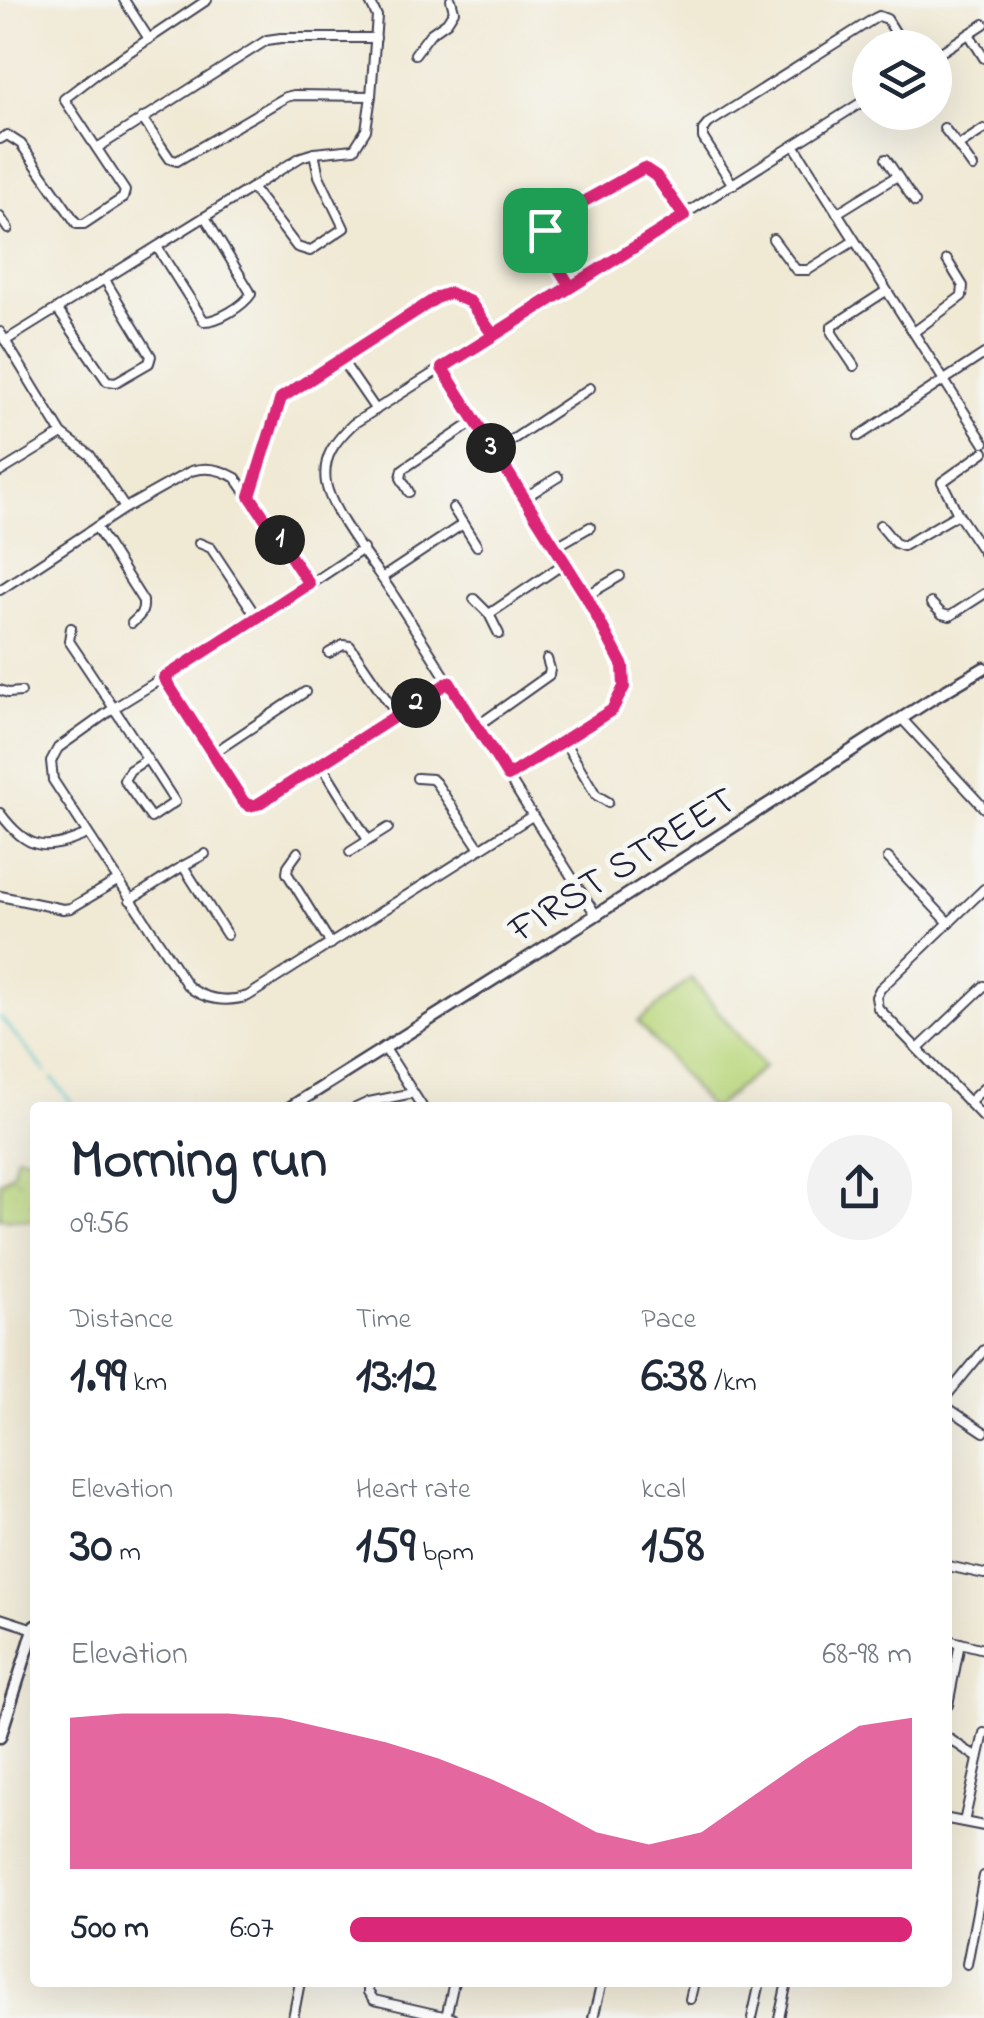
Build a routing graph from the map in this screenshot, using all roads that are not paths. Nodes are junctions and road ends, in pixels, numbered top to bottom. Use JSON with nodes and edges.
{"nodes":[{"id":1,"x":124,"y":0,"type":"edge"},
{"id":2,"x":208,"y":0,"type":"edge"},
{"id":3,"x":369,"y":0,"type":"edge"},
{"id":4,"x":451,"y":0,"type":"edge"},
{"id":5,"x":984,"y":24,"type":"edge"},
{"id":6,"x":857,"y":30,"type":"edge"},
{"id":7,"x":894,"y":30,"type":"edge"},
{"id":8,"x":852,"y":33,"type":"edge"},
{"id":9,"x":969,"y":34,"type":"junction"},
{"id":10,"x":149,"y":38,"type":"junction"},
{"id":11,"x":376,"y":38,"type":"junction"},
{"id":12,"x":952,"y":45,"type":"edge"},
{"id":13,"x":415,"y":54,"type":"dead end"},
{"id":14,"x":984,"y":58,"type":"edge"},
{"id":15,"x":371,"y":96,"type":"junction"},
{"id":16,"x":852,"y":108,"type":"edge"},
{"id":17,"x":142,"y":118,"type":"junction"},
{"id":18,"x":984,"y":129,"type":"edge"},
{"id":19,"x":946,"y":130,"type":"edge"},
{"id":20,"x":0,"y":139,"type":"edge"},
{"id":21,"x":794,"y":145,"type":"junction"},
{"id":22,"x":958,"y":146,"type":"junction"},
{"id":23,"x":97,"y":148,"type":"junction"},
{"id":24,"x":314,"y":153,"type":"junction"},
{"id":25,"x":886,"y":160,"type":"dead end"},
{"id":26,"x":974,"y":166,"type":"dead end"},
{"id":27,"x":896,"y":176,"type":"junction"},
{"id":28,"x":733,"y":185,"type":"junction"},
{"id":29,"x":252,"y":188,"type":"junction"},
{"id":30,"x":914,"y":202,"type":"dead end"},
{"id":31,"x":837,"y":212,"type":"junction"},
{"id":32,"x":684,"y":216,"type":"junction"},
{"id":33,"x":0,"y":217,"type":"edge"},
{"id":34,"x":206,"y":217,"type":"junction"},
{"id":35,"x":8,"y":229,"type":"dead end"},
{"id":36,"x":774,"y":239,"type":"dead end"},
{"id":37,"x":854,"y":240,"type":"junction"},
{"id":38,"x":157,"y":247,"type":"junction"},
{"id":39,"x":947,"y":260,"type":"dead end"},
{"id":40,"x":106,"y":280,"type":"junction"},
{"id":41,"x":570,"y":286,"type":"junction"},
{"id":42,"x":886,"y":291,"type":"junction"},
{"id":43,"x":58,"y":309,"type":"junction"},
{"id":44,"x":914,"y":332,"type":"junction"},
{"id":45,"x":493,"y":335,"type":"junction"},
{"id":46,"x":3,"y":337,"type":"edge"},
{"id":47,"x":984,"y":354,"type":"edge"},
{"id":48,"x":341,"y":359,"type":"junction"},
{"id":49,"x":854,"y":366,"type":"dead end"},
{"id":50,"x":442,"y":368,"type":"junction"},
{"id":51,"x":943,"y":380,"type":"junction"},
{"id":52,"x":590,"y":388,"type":"dead end"},
{"id":53,"x":376,"y":410,"type":"junction"},
{"id":54,"x":475,"y":422,"type":"junction"},
{"id":55,"x":62,"y":434,"type":"junction"},
{"id":56,"x":859,"y":436,"type":"dead end"},
{"id":57,"x":984,"y":444,"type":"edge"},
{"id":58,"x":494,"y":452,"type":"junction"},
{"id":59,"x":984,"y":452,"type":"edge"},
{"id":60,"x":0,"y":472,"type":"edge"},
{"id":61,"x":558,"y":477,"type":"dead end"},
{"id":62,"x":409,"y":492,"type":"dead end"},
{"id":63,"x":250,"y":496,"type":"junction"},
{"id":64,"x":524,"y":498,"type":"junction"},
{"id":65,"x":124,"y":508,"type":"junction"},
{"id":66,"x":453,"y":508,"type":"dead end"},
{"id":67,"x":958,"y":514,"type":"junction"},
{"id":68,"x":463,"y":524,"type":"junction"},
{"id":69,"x":880,"y":524,"type":"dead end"},
{"id":70,"x":96,"y":527,"type":"junction"},
{"id":71,"x":590,"y":527,"type":"dead end"},
{"id":72,"x":199,"y":543,"type":"dead end"},
{"id":73,"x":478,"y":546,"type":"dead end"},
{"id":74,"x":555,"y":547,"type":"junction"},
{"id":75,"x":363,"y":550,"type":"junction"},
{"id":76,"x":984,"y":552,"type":"edge"},
{"id":77,"x":565,"y":563,"type":"junction"},
{"id":78,"x":620,"y":576,"type":"dead end"},
{"id":79,"x":382,"y":578,"type":"junction"},
{"id":80,"x":309,"y":584,"type":"junction"},
{"id":81,"x":0,"y":590,"type":"edge"},
{"id":82,"x":984,"y":594,"type":"edge"},
{"id":83,"x":586,"y":596,"type":"junction"},
{"id":84,"x":474,"y":599,"type":"dead end"},
{"id":85,"x":932,"y":603,"type":"dead end"},
{"id":86,"x":489,"y":614,"type":"junction"},
{"id":87,"x":258,"y":619,"type":"junction"},
{"id":88,"x":132,"y":623,"type":"dead end"},
{"id":89,"x":71,"y":628,"type":"dead end"},
{"id":90,"x":499,"y":634,"type":"dead end"},
{"id":91,"x":328,"y":653,"type":"dead end"},
{"id":92,"x":546,"y":660,"type":"dead end"},
{"id":93,"x":984,"y":668,"type":"edge"},
{"id":94,"x":164,"y":678,"type":"junction"},
{"id":95,"x":449,"y":682,"type":"junction"},
{"id":96,"x":0,"y":690,"type":"edge"},
{"id":97,"x":21,"y":692,"type":"dead end"},
{"id":98,"x":305,"y":692,"type":"dead end"},
{"id":99,"x":114,"y":708,"type":"junction"},
{"id":100,"x":396,"y":715,"type":"junction"},
{"id":101,"x":902,"y":719,"type":"junction"},
{"id":102,"x":476,"y":726,"type":"junction"},
{"id":103,"x":564,"y":741,"type":"junction"},
{"id":104,"x":212,"y":754,"type":"junction"},
{"id":105,"x":147,"y":759,"type":"junction"},
{"id":106,"x":321,"y":764,"type":"junction"},
{"id":107,"x":508,"y":776,"type":"junction"},
{"id":108,"x":418,"y":778,"type":"dead end"},
{"id":109,"x":608,"y":802,"type":"dead end"},
{"id":110,"x":984,"y":808,"type":"edge"},
{"id":111,"x":0,"y":813,"type":"edge"},
{"id":112,"x":532,"y":816,"type":"junction"},
{"id":113,"x":388,"y":828,"type":"dead end"},
{"id":114,"x":87,"y":834,"type":"junction"},
{"id":115,"x":368,"y":840,"type":"junction"},
{"id":116,"x":480,"y":849,"type":"junction"},
{"id":117,"x":298,"y":852,"type":"dead end"},
{"id":118,"x":350,"y":852,"type":"dead end"},
{"id":119,"x":205,"y":854,"type":"dead end"},
{"id":120,"x":888,"y":858,"type":"dead end"},
{"id":121,"x":183,"y":866,"type":"junction"},
{"id":122,"x":117,"y":881,"type":"junction"},
{"id":123,"x":984,"y":888,"type":"edge"},
{"id":124,"x":0,"y":896,"type":"edge"},
{"id":125,"x":130,"y":900,"type":"junction"},
{"id":126,"x":596,"y":915,"type":"junction"},
{"id":127,"x":949,"y":923,"type":"junction"},
{"id":128,"x":227,"y":935,"type":"dead end"},
{"id":129,"x":331,"y":944,"type":"junction"},
{"id":130,"x":984,"y":986,"type":"edge"},
{"id":131,"x":384,"y":1047,"type":"junction"},
{"id":132,"x":918,"y":1050,"type":"junction"},
{"id":133,"x":984,"y":1088,"type":"edge"},
{"id":134,"x":413,"y":1092,"type":"junction"},
{"id":135,"x":298,"y":1102,"type":"edge"},
{"id":136,"x":369,"y":1102,"type":"edge"},
{"id":137,"x":419,"y":1102,"type":"edge"},
{"id":138,"x":969,"y":1102,"type":"junction"},
{"id":139,"x":984,"y":1118,"type":"edge"},
{"id":140,"x":984,"y":1350,"type":"edge"},
{"id":141,"x":952,"y":1389,"type":"edge"},
{"id":142,"x":952,"y":1411,"type":"edge"},
{"id":143,"x":984,"y":1432,"type":"edge"},
{"id":144,"x":952,"y":1567,"type":"edge"},
{"id":145,"x":984,"y":1574,"type":"edge"},
{"id":146,"x":0,"y":1618,"type":"edge"},
{"id":147,"x":30,"y":1626,"type":"edge"},
{"id":148,"x":30,"y":1640,"type":"edge"},
{"id":149,"x":952,"y":1641,"type":"edge"},
{"id":150,"x":960,"y":1643,"type":"junction"},
{"id":151,"x":984,"y":1648,"type":"edge"},
{"id":152,"x":952,"y":1684,"type":"edge"},
{"id":153,"x":984,"y":1733,"type":"edge"},
{"id":154,"x":0,"y":1737,"type":"edge"},
{"id":155,"x":952,"y":1741,"type":"edge"},
{"id":156,"x":978,"y":1758,"type":"junction"},
{"id":157,"x":952,"y":1820,"type":"edge"},
{"id":158,"x":964,"y":1822,"type":"junction"},
{"id":159,"x":984,"y":1826,"type":"edge"},
{"id":160,"x":984,"y":1876,"type":"edge"},
{"id":161,"x":968,"y":1964,"type":"dead end"},
{"id":162,"x":299,"y":1987,"type":"edge"},
{"id":163,"x":368,"y":1987,"type":"edge"},
{"id":164,"x":453,"y":1987,"type":"edge"},
{"id":165,"x":601,"y":1987,"type":"edge"},
{"id":166,"x":693,"y":1987,"type":"edge"},
{"id":167,"x":759,"y":1987,"type":"edge"},
{"id":168,"x":786,"y":1987,"type":"edge"},
{"id":169,"x":690,"y":1999,"type":"dead end"},
{"id":170,"x":449,"y":2017,"type":"edge"},
{"id":171,"x":292,"y":2018,"type":"edge"},
{"id":172,"x":593,"y":2018,"type":"edge"},
{"id":173,"x":752,"y":2018,"type":"edge"},
{"id":174,"x":779,"y":2018,"type":"edge"}],
"edges":[{"from":1,"to":10,"type":"street"},
{"from":2,"to":10,"type":"street"},
{"from":3,"to":11,"type":"street"},
{"from":4,"to":13,"type":"street"},
{"from":5,"to":9,"type":"street"},
{"from":6,"to":7,"type":"street"},
{"from":8,"to":28,"type":"street"},
{"from":9,"to":12,"type":"street"},
{"from":9,"to":14,"type":"street"},
{"from":10,"to":23,"type":"street"},
{"from":11,"to":15,"type":"street"},
{"from":11,"to":17,"type":"street"},
{"from":15,"to":17,"type":"street"},
{"from":15,"to":24,"type":"street"},
{"from":16,"to":21,"type":"street"},
{"from":17,"to":23,"type":"street"},
{"from":18,"to":22,"type":"street"},
{"from":19,"to":22,"type":"street"},
{"from":20,"to":23,"type":"street"},
{"from":21,"to":28,"type":"street"},
{"from":21,"to":31,"type":"street"},
{"from":22,"to":26,"type":"street"},
{"from":24,"to":29,"type":"street"},
{"from":24,"to":29,"type":"street"},
{"from":25,"to":27,"type":"street"},
{"from":27,"to":30,"type":"street"},
{"from":27,"to":31,"type":"street"},
{"from":28,"to":32,"type":"street"},
{"from":29,"to":34,"type":"street"},
{"from":31,"to":37,"type":"street"},
{"from":32,"to":41,"type":"street"},
{"from":32,"to":41,"type":"street"},
{"from":33,"to":35,"type":"street"},
{"from":34,"to":38,"type":"street"},
{"from":34,"to":38,"type":"street"},
{"from":36,"to":37,"type":"street"},
{"from":37,"to":42,"type":"street"},
{"from":38,"to":40,"type":"street"},
{"from":39,"to":44,"type":"street"},
{"from":40,"to":43,"type":"street"},
{"from":40,"to":43,"type":"street"},
{"from":41,"to":45,"type":"street"},
{"from":42,"to":44,"type":"street"},
{"from":42,"to":49,"type":"street"},
{"from":43,"to":46,"type":"street"},
{"from":44,"to":51,"type":"street"},
{"from":45,"to":48,"type":"street"},
{"from":45,"to":50,"type":"street"},
{"from":46,"to":55,"type":"street"},
{"from":47,"to":51,"type":"street"},
{"from":48,"to":53,"type":"street"},
{"from":48,"to":63,"type":"street"},
{"from":50,"to":53,"type":"street"},
{"from":50,"to":54,"type":"street"},
{"from":51,"to":56,"type":"street"},
{"from":51,"to":57,"type":"street"},
{"from":52,"to":58,"type":"street"},
{"from":53,"to":75,"type":"street"},
{"from":54,"to":58,"type":"street"},
{"from":54,"to":62,"type":"street"},
{"from":55,"to":60,"type":"street"},
{"from":55,"to":65,"type":"street"},
{"from":58,"to":64,"type":"street"},
{"from":59,"to":67,"type":"street"},
{"from":61,"to":64,"type":"street"},
{"from":63,"to":65,"type":"street"},
{"from":63,"to":80,"type":"street"},
{"from":64,"to":74,"type":"street"},
{"from":65,"to":70,"type":"street"},
{"from":66,"to":68,"type":"street"},
{"from":67,"to":69,"type":"street"},
{"from":67,"to":76,"type":"street"},
{"from":68,"to":73,"type":"street"},
{"from":68,"to":79,"type":"street"},
{"from":70,"to":81,"type":"street"},
{"from":70,"to":88,"type":"street"},
{"from":71,"to":74,"type":"street"},
{"from":72,"to":87,"type":"street"},
{"from":74,"to":77,"type":"street"},
{"from":75,"to":79,"type":"street"},
{"from":75,"to":80,"type":"street"},
{"from":77,"to":83,"type":"street"},
{"from":77,"to":86,"type":"street"},
{"from":78,"to":83,"type":"street"},
{"from":79,"to":95,"type":"street"},
{"from":80,"to":87,"type":"street"},
{"from":82,"to":85,"type":"street"},
{"from":83,"to":103,"type":"street"},
{"from":84,"to":86,"type":"street"},
{"from":86,"to":90,"type":"street"},
{"from":87,"to":94,"type":"street"},
{"from":89,"to":99,"type":"street"},
{"from":91,"to":100,"type":"street"},
{"from":92,"to":102,"type":"street"},
{"from":93,"to":101,"type":"street","name":"FIRST STREET"},
{"from":94,"to":99,"type":"street"},
{"from":94,"to":104,"type":"street"},
{"from":95,"to":100,"type":"street"},
{"from":95,"to":102,"type":"street"},
{"from":96,"to":97,"type":"street"},
{"from":98,"to":104,"type":"street"},
{"from":99,"to":105,"type":"street"},
{"from":99,"to":114,"type":"street"},
{"from":100,"to":106,"type":"street"},
{"from":101,"to":110,"type":"street"},
{"from":101,"to":126,"type":"street","name":"FIRST STREET"},
{"from":102,"to":107,"type":"street"},
{"from":103,"to":107,"type":"street"},
{"from":103,"to":109,"type":"street"},
{"from":104,"to":106,"type":"street"},
{"from":105,"to":105,"type":"street"},
{"from":106,"to":115,"type":"street"},
{"from":107,"to":112,"type":"street"},
{"from":108,"to":116,"type":"street"},
{"from":111,"to":114,"type":"street"},
{"from":112,"to":116,"type":"street"},
{"from":112,"to":126,"type":"street"},
{"from":113,"to":115,"type":"street"},
{"from":114,"to":122,"type":"street"},
{"from":115,"to":118,"type":"street"},
{"from":116,"to":129,"type":"street"},
{"from":117,"to":129,"type":"street"},
{"from":119,"to":121,"type":"street"},
{"from":120,"to":127,"type":"street"},
{"from":121,"to":125,"type":"street"},
{"from":121,"to":128,"type":"street"},
{"from":122,"to":124,"type":"street"},
{"from":122,"to":125,"type":"street"},
{"from":123,"to":127,"type":"street"},
{"from":125,"to":129,"type":"street"},
{"from":126,"to":131,"type":"street","name":"FIRST STREET"},
{"from":127,"to":132,"type":"street"},
{"from":130,"to":132,"type":"street"},
{"from":131,"to":134,"type":"street"},
{"from":131,"to":135,"type":"street","name":"FIRST STREET"},
{"from":132,"to":138,"type":"street"},
{"from":133,"to":138,"type":"street"},
{"from":134,"to":136,"type":"street"},
{"from":134,"to":137,"type":"street"},
{"from":138,"to":139,"type":"street"},
{"from":140,"to":141,"type":"street"},
{"from":142,"to":143,"type":"street"},
{"from":144,"to":145,"type":"street"},
{"from":146,"to":147,"type":"street"},
{"from":148,"to":154,"type":"street"},
{"from":149,"to":150,"type":"street"},
{"from":150,"to":151,"type":"street"},
{"from":150,"to":152,"type":"street"},
{"from":153,"to":156,"type":"street"},
{"from":155,"to":156,"type":"street"},
{"from":156,"to":158,"type":"street"},
{"from":157,"to":158,"type":"street"},
{"from":158,"to":159,"type":"street"},
{"from":160,"to":161,"type":"street"},
{"from":162,"to":171,"type":"street"},
{"from":163,"to":170,"type":"street"},
{"from":164,"to":170,"type":"street"},
{"from":165,"to":172,"type":"street"},
{"from":166,"to":169,"type":"street"},
{"from":167,"to":173,"type":"street"},
{"from":168,"to":174,"type":"street"}]}
